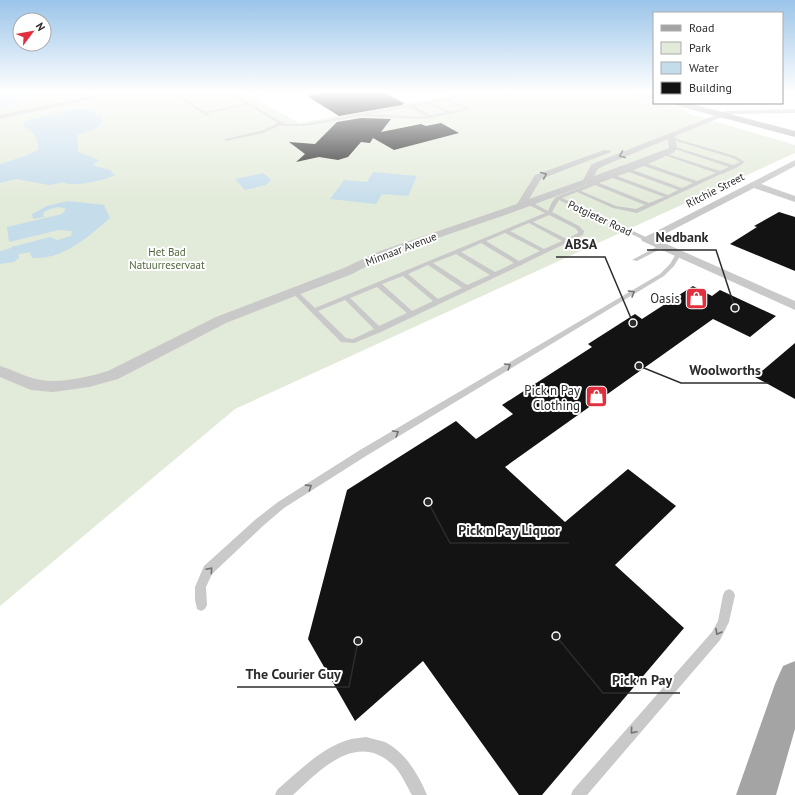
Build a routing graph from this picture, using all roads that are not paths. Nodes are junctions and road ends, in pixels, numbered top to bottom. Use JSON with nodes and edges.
{"nodes":[{"id":1,"x":268,"y":129,"type":"edge"},
{"id":2,"x":676,"y":129,"type":"edge"},
{"id":3,"x":686,"y":129,"type":"edge"},
{"id":4,"x":778,"y":129,"type":"edge"},
{"id":5,"x":778,"y":129,"type":"edge"},
{"id":6,"x":793,"y":133,"type":"edge"},
{"id":7,"x":671,"y":136,"type":"junction"},
{"id":8,"x":226,"y":140,"type":"dead end"},
{"id":9,"x":673,"y":147,"type":"junction"},
{"id":10,"x":665,"y":154,"type":"junction"},
{"id":11,"x":795,"y":163,"type":"edge"},
{"id":12,"x":644,"y":164,"type":"junction"},
{"id":13,"x":734,"y":167,"type":"junction"},
{"id":14,"x":629,"y":170,"type":"junction"},
{"id":15,"x":722,"y":173,"type":"junction"},
{"id":16,"x":612,"y":176,"type":"junction"},
{"id":17,"x":590,"y":182,"type":"junction"},
{"id":18,"x":697,"y":183,"type":"junction"},
{"id":19,"x":753,"y":184,"type":"junction"},
{"id":20,"x":576,"y":190,"type":"junction"},
{"id":21,"x":682,"y":190,"type":"junction"},
{"id":22,"x":667,"y":196,"type":"junction"},
{"id":23,"x":558,"y":198,"type":"junction"},
{"id":24,"x":795,"y":199,"type":"edge"},
{"id":25,"x":525,"y":204,"type":"junction"},
{"id":26,"x":649,"y":206,"type":"junction"},
{"id":27,"x":549,"y":213,"type":"junction"},
{"id":28,"x":528,"y":221,"type":"junction"},
{"id":29,"x":505,"y":231,"type":"junction"},
{"id":30,"x":646,"y":238,"type":"junction"},
{"id":31,"x":481,"y":241,"type":"junction"},
{"id":32,"x":567,"y":242,"type":"junction"},
{"id":33,"x":662,"y":246,"type":"junction"},
{"id":34,"x":456,"y":251,"type":"junction"},
{"id":35,"x":545,"y":252,"type":"junction"},
{"id":36,"x":679,"y":253,"type":"junction"},
{"id":37,"x":635,"y":260,"type":"dead end"},
{"id":38,"x":428,"y":263,"type":"junction"},
{"id":39,"x":520,"y":264,"type":"junction"},
{"id":40,"x":403,"y":273,"type":"junction"},
{"id":41,"x":495,"y":275,"type":"junction"},
{"id":42,"x":378,"y":284,"type":"junction"},
{"id":43,"x":467,"y":288,"type":"junction"},
{"id":44,"x":294,"y":291,"type":"junction"},
{"id":45,"x":346,"y":297,"type":"junction"},
{"id":46,"x":438,"y":302,"type":"junction"},
{"id":47,"x":795,"y":306,"type":"edge"},
{"id":48,"x":313,"y":311,"type":"junction"},
{"id":49,"x":412,"y":314,"type":"junction"},
{"id":50,"x":379,"y":330,"type":"junction"},
{"id":51,"x":0,"y":371,"type":"edge"},
{"id":52,"x":729,"y":595,"type":"dead end"},
{"id":53,"x":201,"y":605,"type":"dead end"},
{"id":54,"x":795,"y":678,"type":"edge"},
{"id":55,"x":282,"y":795,"type":"edge"},
{"id":56,"x":420,"y":795,"type":"edge"},
{"id":57,"x":578,"y":795,"type":"edge"},
{"id":58,"x":756,"y":795,"type":"edge"}],
"edges":[{"from":1,"to":8,"type":"lane"},
{"from":25,"to":2,"type":"street","one_way":true},
{"from":3,"to":7,"type":"street"},
{"from":4,"to":6,"type":"main road"},
{"from":5,"to":6,"type":"main road"},
{"from":7,"to":9,"type":"street"},
{"from":7,"to":13,"type":"lane"},
{"from":7,"to":17,"type":"street","one_way":true},
{"from":9,"to":10,"type":"street","name":"Minnaar Avenue"},
{"from":9,"to":13,"type":"lane"},
{"from":10,"to":12,"type":"lane"},
{"from":10,"to":15,"type":"lane"},
{"from":10,"to":17,"type":"street","name":"Minnaar Avenue"},
{"from":11,"to":19,"type":"street","name":"Ritchie Street"},
{"from":12,"to":14,"type":"lane"},
{"from":12,"to":18,"type":"lane"},
{"from":13,"to":15,"type":"lane"},
{"from":14,"to":16,"type":"lane"},
{"from":14,"to":21,"type":"lane"},
{"from":15,"to":18,"type":"lane"},
{"from":16,"to":17,"type":"lane"},
{"from":16,"to":22,"type":"lane"},
{"from":17,"to":20,"type":"lane"},
{"from":17,"to":25,"type":"street","name":"Minnaar Avenue"},
{"from":17,"to":26,"type":"lane"},
{"from":18,"to":21,"type":"lane"},
{"from":19,"to":24,"type":"street"},
{"from":19,"to":30,"type":"street","name":"Ritchie Street"},
{"from":20,"to":23,"type":"lane"},
{"from":20,"to":26,"type":"lane"},
{"from":21,"to":22,"type":"lane"},
{"from":22,"to":26,"type":"lane"},
{"from":23,"to":27,"type":"lane"},
{"from":23,"to":30,"type":"lane","name":"Potgieter Road"},
{"from":25,"to":27,"type":"lane"},
{"from":25,"to":44,"type":"street","name":"Minnaar Avenue"},
{"from":27,"to":28,"type":"lane"},
{"from":27,"to":32,"type":"lane"},
{"from":28,"to":29,"type":"lane"},
{"from":28,"to":32,"type":"lane"},
{"from":29,"to":31,"type":"lane"},
{"from":29,"to":35,"type":"lane"},
{"from":30,"to":33,"type":"street","name":"Potgieter Road"},
{"from":31,"to":34,"type":"lane"},
{"from":31,"to":39,"type":"lane"},
{"from":32,"to":35,"type":"lane"},
{"from":33,"to":36,"type":"street","name":"Potgieter Road"},
{"from":33,"to":37,"type":"lane"},
{"from":34,"to":38,"type":"lane"},
{"from":34,"to":41,"type":"lane"},
{"from":35,"to":39,"type":"lane"},
{"from":36,"to":47,"type":"street","name":"Potgieter Road"},
{"from":53,"to":36,"type":"lane","one_way":true},
{"from":38,"to":40,"type":"lane"},
{"from":38,"to":43,"type":"lane"},
{"from":39,"to":41,"type":"lane"},
{"from":40,"to":42,"type":"lane"},
{"from":40,"to":46,"type":"lane"},
{"from":41,"to":43,"type":"lane"},
{"from":42,"to":45,"type":"lane"},
{"from":42,"to":49,"type":"lane"},
{"from":43,"to":46,"type":"lane"},
{"from":44,"to":48,"type":"lane"},
{"from":44,"to":51,"type":"street","name":"Minnaar Avenue"},
{"from":45,"to":48,"type":"lane"},
{"from":45,"to":50,"type":"lane"},
{"from":46,"to":49,"type":"lane"},
{"from":48,"to":50,"type":"lane"},
{"from":49,"to":50,"type":"lane"},
{"from":52,"to":57,"type":"lane","one_way":true},
{"from":54,"to":58,"type":"main road"},
{"from":55,"to":56,"type":"lane"}]}
